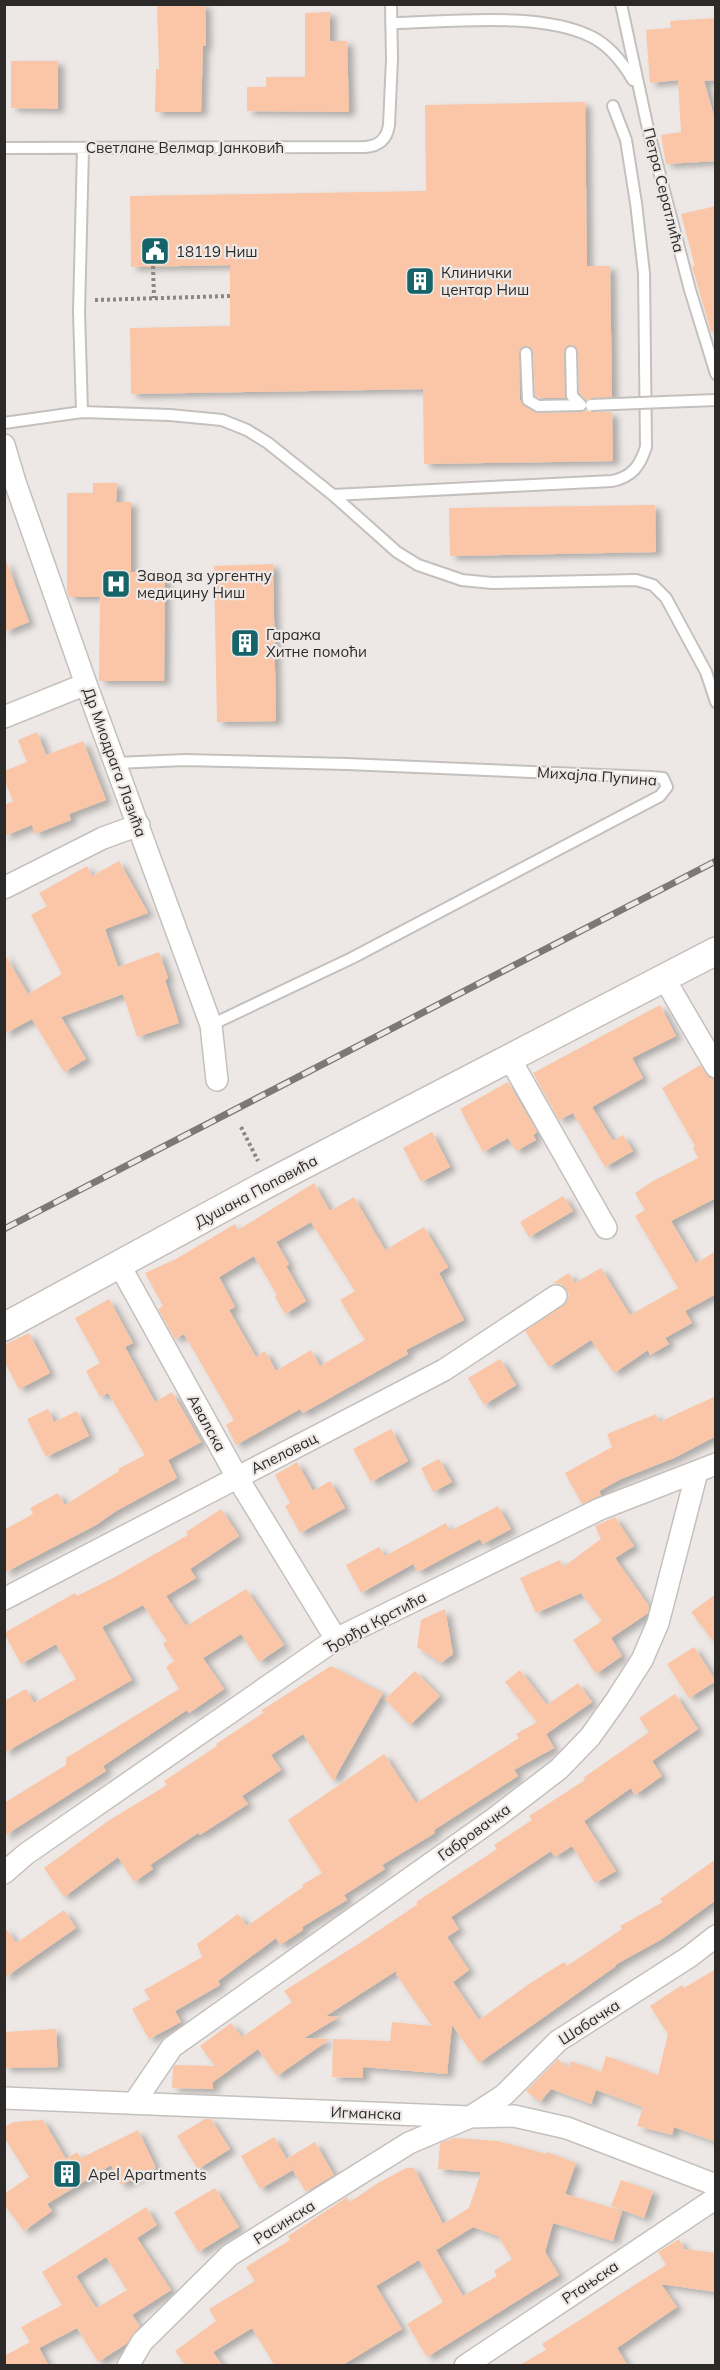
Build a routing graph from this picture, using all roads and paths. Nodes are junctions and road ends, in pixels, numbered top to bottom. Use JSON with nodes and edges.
{"nodes":[{"id":1,"x":391,"y":4,"type":"edge"},
{"id":2,"x":621,"y":4,"type":"edge"},
{"id":3,"x":391,"y":23,"type":"junction"},
{"id":4,"x":639,"y":87,"type":"junction"},
{"id":5,"x":613,"y":106,"type":"dead end"},
{"id":6,"x":4,"y":148,"type":"edge"},
{"id":7,"x":83,"y":148,"type":"junction"},
{"id":8,"x":153,"y":266,"type":"dead end"},
{"id":9,"x":230,"y":296,"type":"dead end"},
{"id":10,"x":154,"y":298,"type":"junction"},
{"id":11,"x":79,"y":300,"type":"junction"},
{"id":12,"x":571,"y":352,"type":"dead end"},
{"id":13,"x":526,"y":353,"type":"dead end"},
{"id":14,"x":716,"y":374,"type":"edge"},
{"id":15,"x":716,"y":400,"type":"edge"},
{"id":16,"x":586,"y":405,"type":"junction"},
{"id":17,"x":82,"y":412,"type":"junction"},
{"id":18,"x":4,"y":423,"type":"edge"},
{"id":19,"x":4,"y":445,"type":"edge"},
{"id":20,"x":10,"y":484,"type":"edge"},
{"id":21,"x":333,"y":495,"type":"junction"},
{"id":22,"x":711,"y":674,"type":"edge"},
{"id":23,"x":86,"y":684,"type":"junction"},
{"id":24,"x":716,"y":702,"type":"edge"},
{"id":25,"x":4,"y":717,"type":"edge"},
{"id":26,"x":116,"y":764,"type":"junction"},
{"id":27,"x":139,"y":825,"type":"junction"},
{"id":28,"x":4,"y":888,"type":"edge"},
{"id":29,"x":716,"y":951,"type":"edge"},
{"id":30,"x":664,"y":978,"type":"junction"},
{"id":31,"x":211,"y":1025,"type":"junction"},
{"id":32,"x":510,"y":1059,"type":"junction"},
{"id":33,"x":716,"y":1067,"type":"edge"},
{"id":34,"x":217,"y":1080,"type":"dead end"},
{"id":35,"x":241,"y":1127,"type":"dead end"},
{"id":36,"x":255,"y":1153,"type":"dead end"},
{"id":37,"x":606,"y":1228,"type":"dead end"},
{"id":38,"x":120,"y":1266,"type":"junction"},
{"id":39,"x":556,"y":1296,"type":"dead end"},
{"id":40,"x":4,"y":1327,"type":"edge"},
{"id":41,"x":706,"y":1468,"type":"edge"},
{"id":42,"x":237,"y":1476,"type":"junction"},
{"id":43,"x":4,"y":1599,"type":"edge"},
{"id":44,"x":336,"y":1639,"type":"junction"},
{"id":45,"x":4,"y":1873,"type":"edge"},
{"id":46,"x":716,"y":1936,"type":"edge"},
{"id":47,"x":4,"y":2098,"type":"edge"},
{"id":48,"x":134,"y":2103,"type":"junction"},
{"id":49,"x":470,"y":2117,"type":"junction"},
{"id":50,"x":716,"y":2185,"type":"edge"},
{"id":51,"x":716,"y":2198,"type":"edge"},
{"id":52,"x":128,"y":2366,"type":"edge"},
{"id":53,"x":465,"y":2366,"type":"edge"}],
"edges":[{"from":1,"to":3,"type":"lane"},
{"from":2,"to":4,"type":"lane","name":"Петра Сератлића"},
{"from":3,"to":4,"type":"lane"},
{"from":3,"to":7,"type":"lane","name":"Светлане Велмар Јанковић"},
{"from":4,"to":14,"type":"lane","name":"Петра Сератлића"},
{"from":5,"to":21,"type":"lane"},
{"from":6,"to":7,"type":"lane","name":"Светлане Велмар Јанковић"},
{"from":7,"to":11,"type":"lane"},
{"from":8,"to":10,"type":"path"},
{"from":9,"to":10,"type":"path"},
{"from":10,"to":11,"type":"path"},
{"from":11,"to":17,"type":"lane"},
{"from":12,"to":16,"type":"lane"},
{"from":13,"to":16,"type":"lane"},
{"from":15,"to":16,"type":"lane","bridge":true},
{"from":17,"to":18,"type":"lane"},
{"from":17,"to":21,"type":"lane"},
{"from":19,"to":20,"type":"street","name":"Др Миодрага Лазића"},
{"from":20,"to":23,"type":"street","name":"Др Миодрага Лазића"},
{"from":21,"to":22,"type":"lane"},
{"from":22,"to":24,"type":"lane"},
{"from":23,"to":25,"type":"street"},
{"from":23,"to":26,"type":"street","name":"Др Миодрага Лазића"},
{"from":26,"to":27,"type":"street","name":"Др Миодрага Лазића"},
{"from":26,"to":31,"type":"lane","name":"Михајла Пупина"},
{"from":27,"to":28,"type":"street"},
{"from":27,"to":31,"type":"street","name":"Др Миодрага Лазића"},
{"from":29,"to":30,"type":"street","name":"Душана Поповића"},
{"from":30,"to":32,"type":"street","name":"Душана Поповића"},
{"from":30,"to":33,"type":"street"},
{"from":31,"to":34,"type":"street","name":"Др Миодрага Лазића"},
{"from":32,"to":37,"type":"street"},
{"from":32,"to":38,"type":"street","name":"Душана Поповића"},
{"from":35,"to":36,"type":"path"},
{"from":38,"to":40,"type":"street","name":"Душана Поповића"},
{"from":38,"to":42,"type":"street","name":"Авалска"},
{"from":39,"to":42,"type":"street","name":"Апеловац"},
{"from":41,"to":44,"type":"street","name":"Ђорђа Крстића"},
{"from":41,"to":48,"type":"street","name":"Габровачка"},
{"from":42,"to":43,"type":"street","name":"Апеловац"},
{"from":42,"to":44,"type":"street","name":"Авалска"},
{"from":44,"to":45,"type":"street","name":"Ђорђа Крстића"},
{"from":46,"to":49,"type":"street","name":"Шабачка"},
{"from":47,"to":48,"type":"street","name":"Игманска"},
{"from":48,"to":49,"type":"street","name":"Игманска"},
{"from":49,"to":50,"type":"street","name":"Игманска"},
{"from":49,"to":52,"type":"street","name":"Расинска"},
{"from":51,"to":53,"type":"street","name":"Ртањска"}]}
